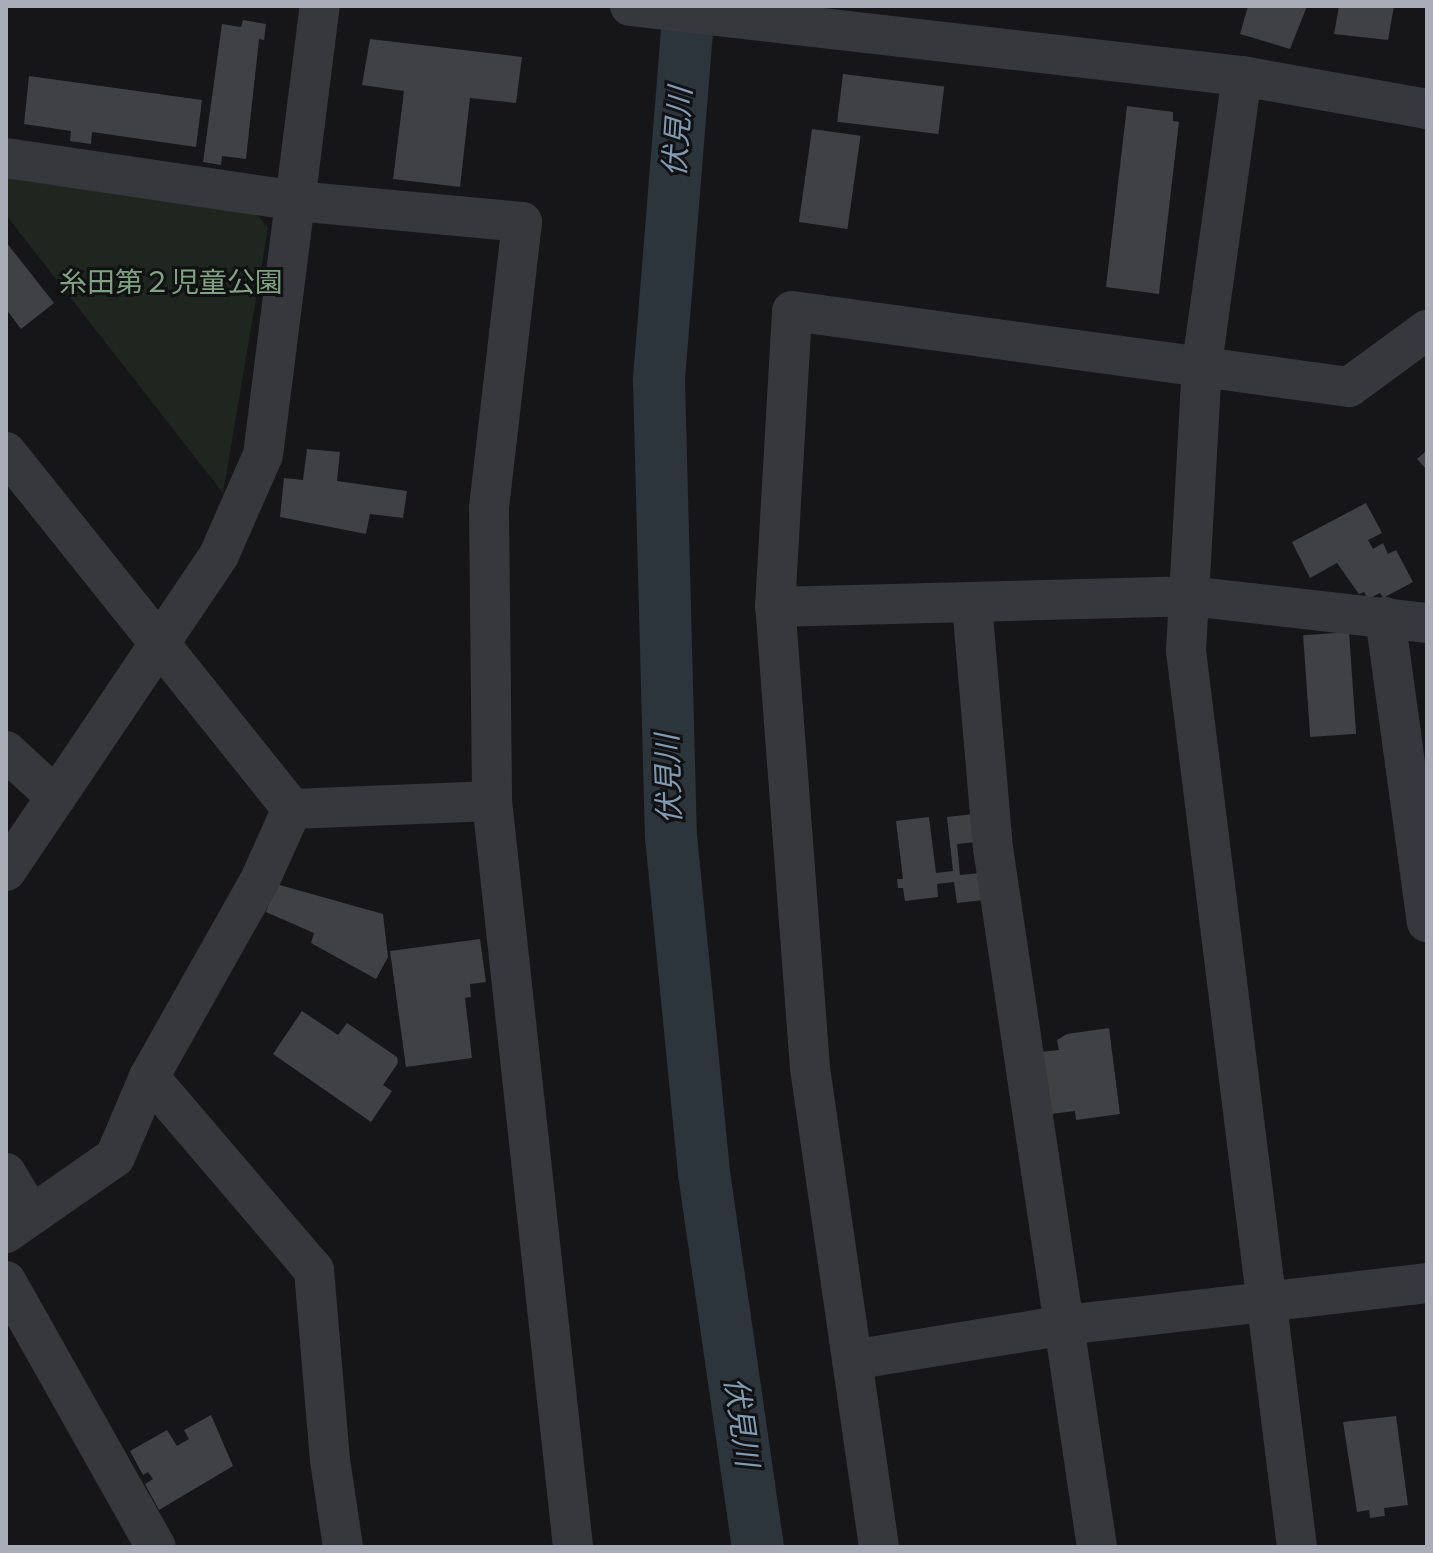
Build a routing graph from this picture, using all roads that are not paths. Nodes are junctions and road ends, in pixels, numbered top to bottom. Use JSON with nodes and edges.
{"nodes":[{"id":1,"x":320,"y":6,"type":"edge"},
{"id":2,"x":630,"y":6,"type":"edge"},
{"id":3,"x":798,"y":19,"type":"edge"},
{"id":4,"x":1242,"y":76,"type":"junction"},
{"id":5,"x":1427,"y":109,"type":"edge"},
{"id":6,"x":6,"y":158,"type":"edge"},
{"id":7,"x":296,"y":201,"type":"junction"},
{"id":8,"x":1427,"y":330,"type":"edge"},
{"id":9,"x":1202,"y":364,"type":"junction"},
{"id":10,"x":6,"y":452,"type":"edge"},
{"id":11,"x":1189,"y":596,"type":"junction"},
{"id":12,"x":972,"y":604,"type":"junction"},
{"id":13,"x":775,"y":607,"type":"junction"},
{"id":14,"x":1385,"y":617,"type":"junction"},
{"id":15,"x":1427,"y":623,"type":"edge"},
{"id":16,"x":156,"y":641,"type":"junction"},
{"id":17,"x":6,"y":751,"type":"edge"},
{"id":18,"x":56,"y":797,"type":"junction"},
{"id":19,"x":492,"y":801,"type":"junction"},
{"id":20,"x":292,"y":809,"type":"junction"},
{"id":21,"x":6,"y":871,"type":"edge"},
{"id":22,"x":1425,"y":898,"type":"edge"},
{"id":23,"x":149,"y":1077,"type":"junction"},
{"id":24,"x":6,"y":1173,"type":"edge"},
{"id":25,"x":19,"y":1224,"type":"edge"},
{"id":26,"x":6,"y":1281,"type":"edge"},
{"id":27,"x":1427,"y":1283,"type":"edge"},
{"id":28,"x":1265,"y":1303,"type":"junction"},
{"id":29,"x":1065,"y":1325,"type":"junction"},
{"id":30,"x":852,"y":1360,"type":"junction"},
{"id":31,"x":156,"y":1547,"type":"edge"},
{"id":32,"x":343,"y":1547,"type":"edge"},
{"id":33,"x":573,"y":1547,"type":"edge"},
{"id":34,"x":879,"y":1547,"type":"edge"},
{"id":35,"x":1097,"y":1547,"type":"edge"},
{"id":36,"x":1297,"y":1547,"type":"edge"}],
"edges":[{"from":1,"to":7,"type":"street"},
{"from":2,"to":3,"type":"street"},
{"from":3,"to":4,"type":"street"},
{"from":4,"to":5,"type":"street"},
{"from":4,"to":9,"type":"street"},
{"from":6,"to":7,"type":"street"},
{"from":7,"to":16,"type":"street"},
{"from":7,"to":19,"type":"street"},
{"from":8,"to":9,"type":"street"},
{"from":9,"to":11,"type":"street"},
{"from":9,"to":13,"type":"street"},
{"from":10,"to":16,"type":"street"},
{"from":11,"to":12,"type":"street"},
{"from":11,"to":14,"type":"street"},
{"from":11,"to":28,"type":"street"},
{"from":12,"to":13,"type":"street"},
{"from":12,"to":29,"type":"street"},
{"from":13,"to":30,"type":"street"},
{"from":14,"to":15,"type":"street"},
{"from":14,"to":22,"type":"street"},
{"from":16,"to":18,"type":"street"},
{"from":16,"to":20,"type":"street"},
{"from":17,"to":18,"type":"street"},
{"from":18,"to":21,"type":"street"},
{"from":19,"to":20,"type":"street"},
{"from":19,"to":33,"type":"street"},
{"from":20,"to":23,"type":"street"},
{"from":23,"to":25,"type":"street"},
{"from":23,"to":32,"type":"street"},
{"from":24,"to":25,"type":"street"},
{"from":26,"to":31,"type":"street"},
{"from":27,"to":28,"type":"street"},
{"from":28,"to":29,"type":"street"},
{"from":28,"to":36,"type":"street"},
{"from":29,"to":30,"type":"street"},
{"from":29,"to":35,"type":"street"},
{"from":30,"to":34,"type":"street"}]}
